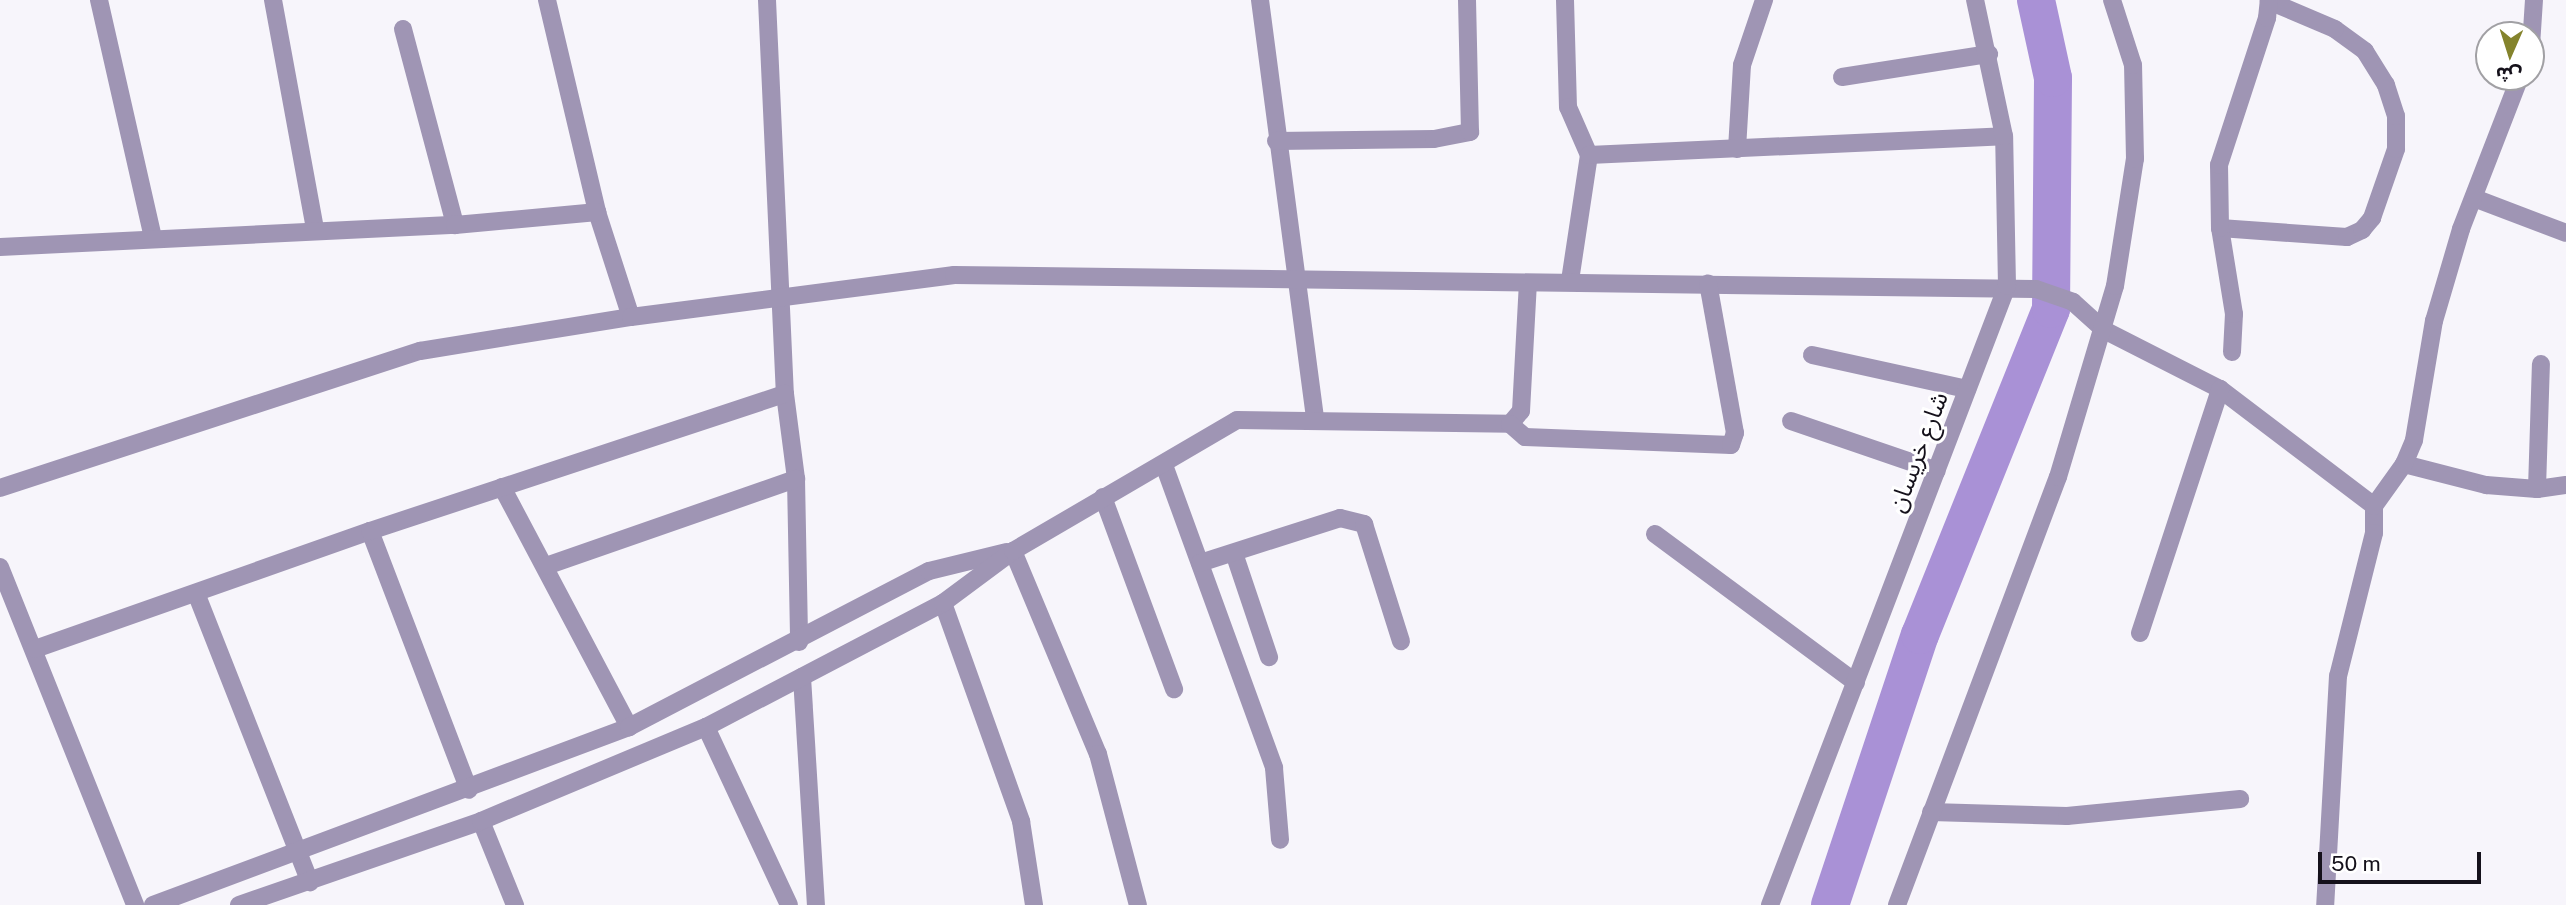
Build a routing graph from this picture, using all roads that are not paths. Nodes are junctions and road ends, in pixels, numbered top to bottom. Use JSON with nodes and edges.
{"nodes":[{"id":1,"x":99,"y":0,"type":"edge"},
{"id":2,"x":273,"y":0,"type":"edge"},
{"id":3,"x":547,"y":0,"type":"edge"},
{"id":4,"x":767,"y":0,"type":"edge"},
{"id":5,"x":1260,"y":0,"type":"edge"},
{"id":6,"x":1467,"y":0,"type":"edge"},
{"id":7,"x":1565,"y":0,"type":"edge"},
{"id":8,"x":1764,"y":0,"type":"edge"},
{"id":9,"x":1975,"y":0,"type":"edge"},
{"id":10,"x":2112,"y":0,"type":"edge"},
{"id":11,"x":2534,"y":0,"type":"edge"},
{"id":12,"x":2269,"y":1,"type":"edge"},
{"id":13,"x":2533,"y":21,"type":"edge"},
{"id":14,"x":403,"y":29,"type":"dead end"},
{"id":15,"x":1989,"y":54,"type":"junction"},
{"id":16,"x":1842,"y":77,"type":"dead end"},
{"id":17,"x":2515,"y":91,"type":"edge"},
{"id":18,"x":2004,"y":136,"type":"junction"},
{"id":19,"x":1276,"y":141,"type":"junction"},
{"id":20,"x":1737,"y":149,"type":"junction"},
{"id":21,"x":1589,"y":155,"type":"junction"},
{"id":22,"x":2474,"y":198,"type":"junction"},
{"id":23,"x":597,"y":212,"type":"junction"},
{"id":24,"x":455,"y":225,"type":"junction"},
{"id":25,"x":2220,"y":228,"type":"junction"},
{"id":26,"x":314,"y":229,"type":"junction"},
{"id":27,"x":2566,"y":233,"type":"edge"},
{"id":28,"x":153,"y":238,"type":"junction"},
{"id":29,"x":0,"y":247,"type":"edge"},
{"id":30,"x":1295,"y":277,"type":"junction"},
{"id":31,"x":1570,"y":281,"type":"junction"},
{"id":32,"x":1708,"y":282,"type":"junction"},
{"id":33,"x":1528,"y":283,"type":"junction"},
{"id":34,"x":2007,"y":286,"type":"junction"},
{"id":35,"x":780,"y":298,"type":"junction"},
{"id":36,"x":631,"y":317,"type":"junction"},
{"id":37,"x":2104,"y":330,"type":"junction"},
{"id":38,"x":2232,"y":352,"type":"dead end"},
{"id":39,"x":1812,"y":355,"type":"dead end"},
{"id":40,"x":2541,"y":364,"type":"dead end"},
{"id":41,"x":1967,"y":389,"type":"junction"},
{"id":42,"x":2220,"y":389,"type":"junction"},
{"id":43,"x":785,"y":394,"type":"junction"},
{"id":44,"x":1315,"y":420,"type":"junction"},
{"id":45,"x":1791,"y":421,"type":"dead end"},
{"id":46,"x":1510,"y":424,"type":"junction"},
{"id":47,"x":2404,"y":464,"type":"junction"},
{"id":48,"x":1164,"y":465,"type":"junction"},
{"id":49,"x":1937,"y":471,"type":"junction"},
{"id":50,"x":796,"y":479,"type":"junction"},
{"id":51,"x":2566,"y":485,"type":"edge"},
{"id":52,"x":502,"y":486,"type":"junction"},
{"id":53,"x":0,"y":488,"type":"edge"},
{"id":54,"x":2536,"y":489,"type":"junction"},
{"id":55,"x":1103,"y":497,"type":"junction"},
{"id":56,"x":2374,"y":506,"type":"junction"},
{"id":57,"x":370,"y":531,"type":"junction"},
{"id":58,"x":1655,"y":534,"type":"dead end"},
{"id":59,"x":1013,"y":551,"type":"junction"},
{"id":60,"x":1234,"y":553,"type":"junction"},
{"id":61,"x":1200,"y":564,"type":"junction"},
{"id":62,"x":546,"y":566,"type":"junction"},
{"id":63,"x":0,"y":567,"type":"edge"},
{"id":64,"x":196,"y":593,"type":"junction"},
{"id":65,"x":943,"y":603,"type":"junction"},
{"id":66,"x":2140,"y":633,"type":"dead end"},
{"id":67,"x":799,"y":642,"type":"junction"},
{"id":68,"x":1401,"y":642,"type":"dead end"},
{"id":69,"x":35,"y":649,"type":"junction"},
{"id":70,"x":1269,"y":657,"type":"dead end"},
{"id":71,"x":802,"y":677,"type":"junction"},
{"id":72,"x":1856,"y":683,"type":"junction"},
{"id":73,"x":1174,"y":689,"type":"dead end"},
{"id":74,"x":629,"y":727,"type":"junction"},
{"id":75,"x":706,"y":727,"type":"junction"},
{"id":76,"x":469,"y":790,"type":"junction"},
{"id":77,"x":2240,"y":799,"type":"dead end"},
{"id":78,"x":1931,"y":812,"type":"junction"},
{"id":79,"x":481,"y":821,"type":"junction"},
{"id":80,"x":1280,"y":839,"type":"dead end"},
{"id":81,"x":301,"y":852,"type":"junction"},
{"id":82,"x":310,"y":882,"type":"junction"},
{"id":83,"x":135,"y":905,"type":"edge"},
{"id":84,"x":153,"y":905,"type":"edge"},
{"id":85,"x":239,"y":905,"type":"edge"},
{"id":86,"x":515,"y":905,"type":"edge"},
{"id":87,"x":789,"y":905,"type":"edge"},
{"id":88,"x":816,"y":905,"type":"edge"},
{"id":89,"x":1034,"y":905,"type":"edge"},
{"id":90,"x":1138,"y":905,"type":"edge"},
{"id":91,"x":1770,"y":905,"type":"edge"},
{"id":92,"x":1897,"y":905,"type":"edge"},
{"id":93,"x":2325,"y":905,"type":"edge"}],
"edges":[{"from":1,"to":28,"type":"street"},
{"from":2,"to":26,"type":"street"},
{"from":3,"to":23,"type":"street"},
{"from":4,"to":35,"type":"street"},
{"from":5,"to":19,"type":"street"},
{"from":6,"to":19,"type":"street"},
{"from":7,"to":21,"type":"street"},
{"from":8,"to":20,"type":"street"},
{"from":9,"to":15,"type":"street","name":"شارع خريسان"},
{"from":10,"to":37,"type":"street"},
{"from":11,"to":13,"type":"street"},
{"from":12,"to":25,"type":"street"},
{"from":12,"to":25,"type":"street"},
{"from":14,"to":24,"type":"street"},
{"from":15,"to":16,"type":"street"},
{"from":15,"to":18,"type":"street","name":"شارع خريسان"},
{"from":17,"to":22,"type":"street"},
{"from":18,"to":20,"type":"street"},
{"from":18,"to":34,"type":"street","name":"شارع خريسان"},
{"from":19,"to":30,"type":"street"},
{"from":20,"to":21,"type":"street"},
{"from":21,"to":31,"type":"street"},
{"from":22,"to":27,"type":"street"},
{"from":22,"to":47,"type":"street"},
{"from":23,"to":24,"type":"street"},
{"from":23,"to":36,"type":"street"},
{"from":24,"to":26,"type":"street"},
{"from":25,"to":38,"type":"street"},
{"from":26,"to":28,"type":"street"},
{"from":28,"to":29,"type":"street"},
{"from":30,"to":33,"type":"street"},
{"from":30,"to":35,"type":"street"},
{"from":30,"to":44,"type":"street"},
{"from":31,"to":32,"type":"street"},
{"from":31,"to":33,"type":"street"},
{"from":32,"to":34,"type":"street"},
{"from":32,"to":46,"type":"street"},
{"from":33,"to":46,"type":"street"},
{"from":34,"to":37,"type":"street"},
{"from":34,"to":41,"type":"street","name":"شارع خريسان"},
{"from":35,"to":36,"type":"street"},
{"from":35,"to":43,"type":"street"},
{"from":36,"to":53,"type":"street"},
{"from":37,"to":42,"type":"street"},
{"from":37,"to":78,"type":"street"},
{"from":39,"to":41,"type":"street"},
{"from":40,"to":54,"type":"street"},
{"from":41,"to":49,"type":"street","name":"شارع خريسان"},
{"from":42,"to":56,"type":"street"},
{"from":42,"to":66,"type":"street"},
{"from":43,"to":50,"type":"street"},
{"from":43,"to":52,"type":"street"},
{"from":44,"to":46,"type":"street"},
{"from":44,"to":48,"type":"street"},
{"from":45,"to":49,"type":"street"},
{"from":47,"to":54,"type":"street"},
{"from":47,"to":56,"type":"street"},
{"from":48,"to":55,"type":"street"},
{"from":48,"to":61,"type":"street"},
{"from":49,"to":72,"type":"street","name":"شارع خريسان"},
{"from":50,"to":62,"type":"street"},
{"from":50,"to":67,"type":"street"},
{"from":51,"to":54,"type":"street"},
{"from":52,"to":57,"type":"street"},
{"from":52,"to":62,"type":"street"},
{"from":55,"to":59,"type":"street"},
{"from":55,"to":73,"type":"street"},
{"from":56,"to":93,"type":"street"},
{"from":57,"to":64,"type":"street"},
{"from":57,"to":76,"type":"street"},
{"from":58,"to":72,"type":"street"},
{"from":59,"to":65,"type":"street"},
{"from":59,"to":67,"type":"street"},
{"from":59,"to":90,"type":"street"},
{"from":60,"to":61,"type":"street"},
{"from":60,"to":68,"type":"street"},
{"from":60,"to":70,"type":"street"},
{"from":61,"to":80,"type":"street"},
{"from":62,"to":74,"type":"street"},
{"from":63,"to":69,"type":"street"},
{"from":64,"to":69,"type":"street"},
{"from":64,"to":81,"type":"street"},
{"from":65,"to":71,"type":"street"},
{"from":65,"to":89,"type":"street"},
{"from":67,"to":74,"type":"street"},
{"from":69,"to":83,"type":"street"},
{"from":71,"to":75,"type":"street"},
{"from":71,"to":88,"type":"street"},
{"from":72,"to":91,"type":"street","name":"شارع خريسان"},
{"from":74,"to":76,"type":"street"},
{"from":75,"to":79,"type":"street"},
{"from":75,"to":87,"type":"street"},
{"from":76,"to":81,"type":"street"},
{"from":77,"to":78,"type":"street"},
{"from":78,"to":92,"type":"street"},
{"from":79,"to":82,"type":"street"},
{"from":79,"to":86,"type":"street"},
{"from":81,"to":82,"type":"street"},
{"from":81,"to":84,"type":"street"},
{"from":82,"to":85,"type":"street"}]}
